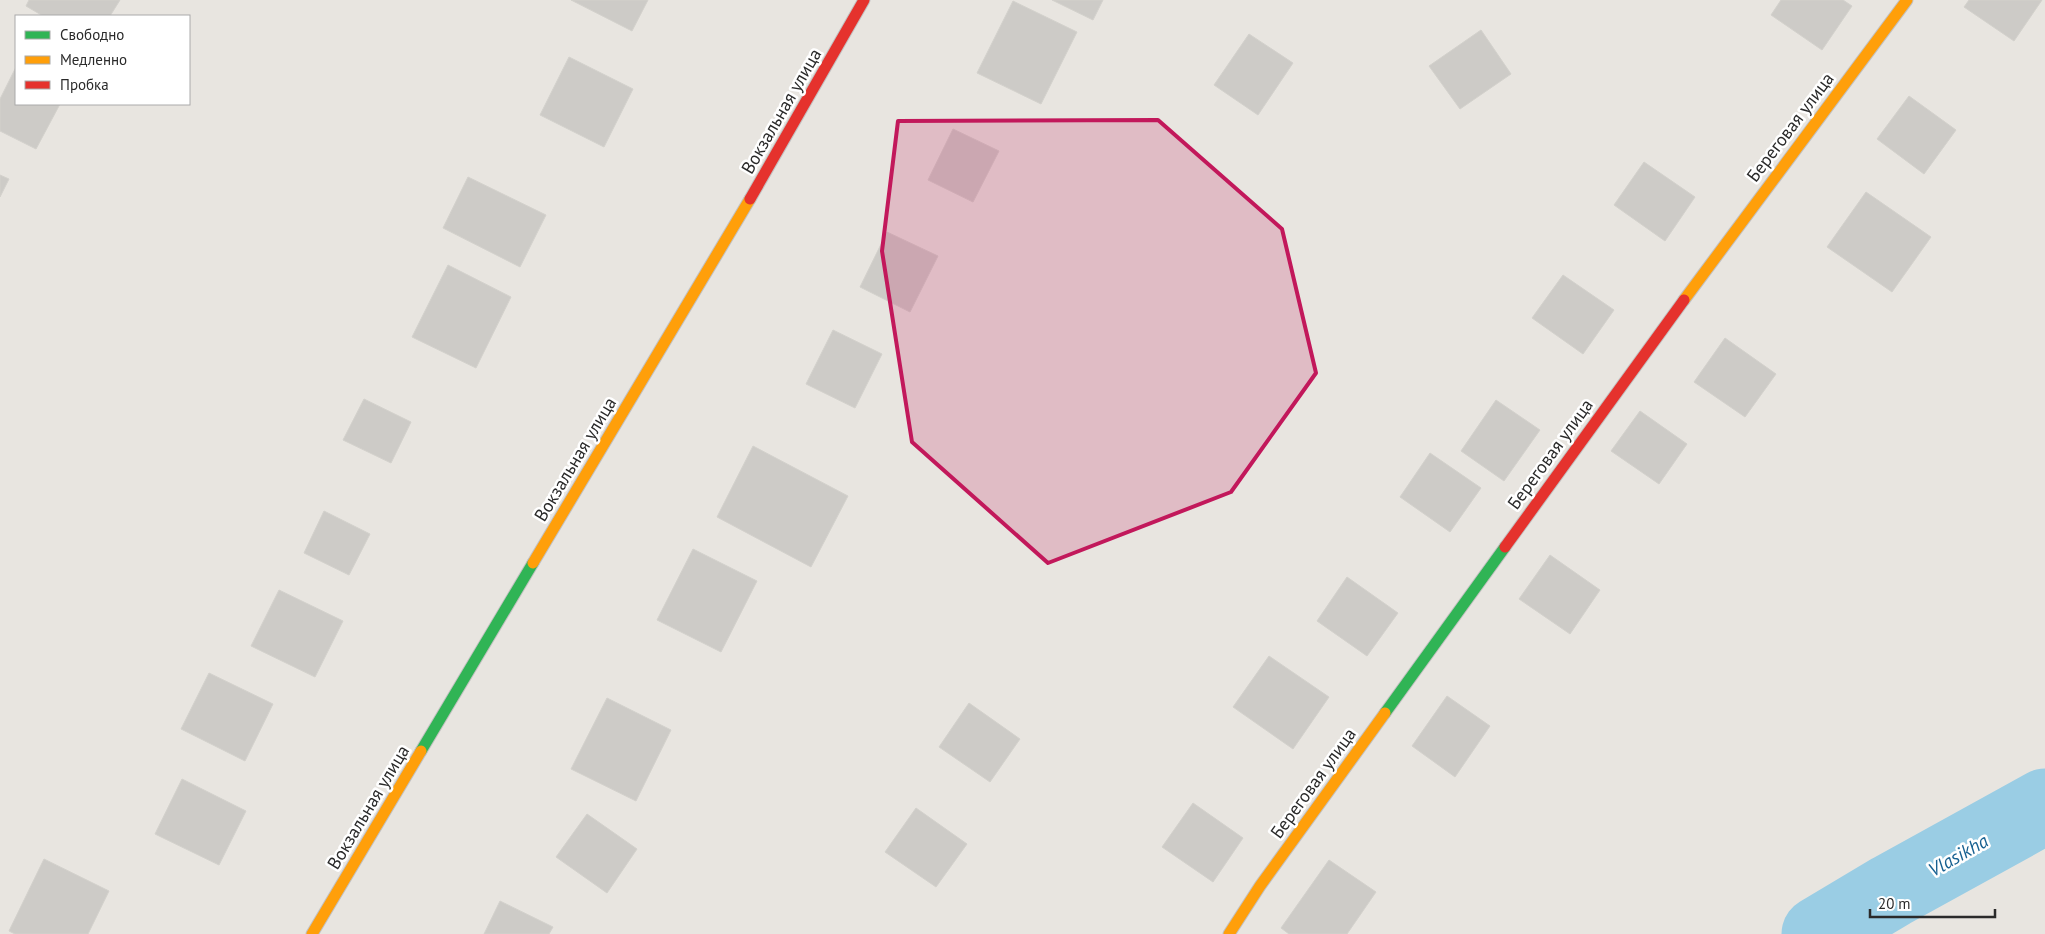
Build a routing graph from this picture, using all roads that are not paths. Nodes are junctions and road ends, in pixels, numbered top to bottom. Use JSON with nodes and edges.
{"nodes":[{"id":1,"x":864,"y":0,"type":"edge"},
{"id":2,"x":1908,"y":0,"type":"edge"},
{"id":3,"x":312,"y":934,"type":"edge"},
{"id":4,"x":1228,"y":934,"type":"edge"}],
"edges":[{"from":1,"to":3,"type":"street","name":"Вокзальная улица"},
{"from":2,"to":4,"type":"street","name":"Береговая улица"}]}
